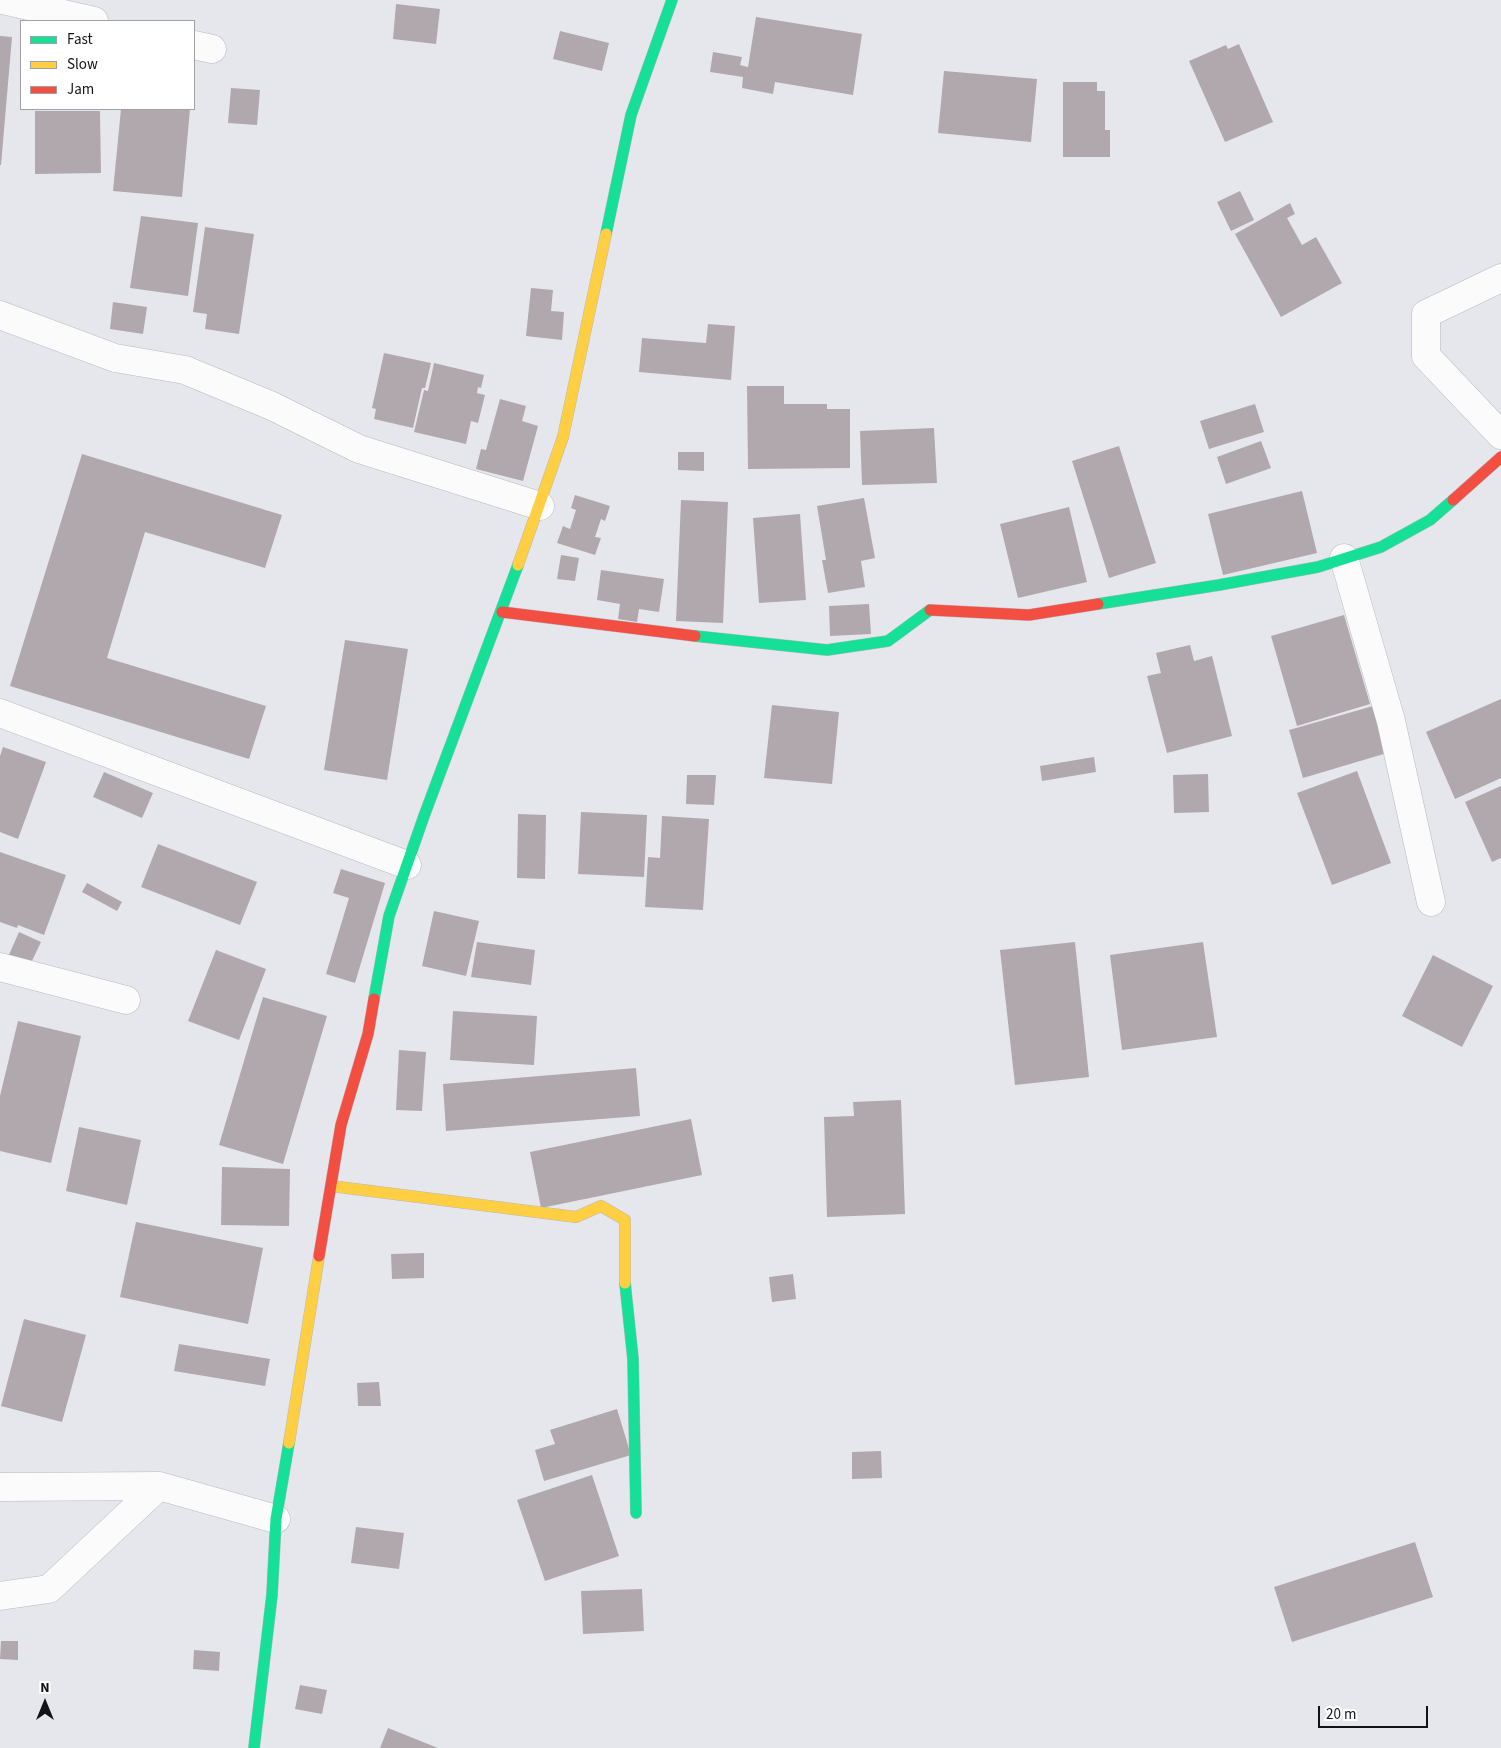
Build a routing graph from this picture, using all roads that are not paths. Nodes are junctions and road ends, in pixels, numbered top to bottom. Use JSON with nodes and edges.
{"nodes":[{"id":1,"x":3,"y":0,"type":"edge"},
{"id":2,"x":672,"y":0,"type":"edge"},
{"id":3,"x":90,"y":20,"type":"edge"},
{"id":4,"x":1501,"y":278,"type":"edge"},
{"id":5,"x":0,"y":315,"type":"edge"},
{"id":6,"x":1501,"y":436,"type":"edge"},
{"id":7,"x":1501,"y":457,"type":"edge"},
{"id":8,"x":540,"y":506,"type":"junction"},
{"id":9,"x":1344,"y":558,"type":"junction"},
{"id":10,"x":502,"y":612,"type":"junction"},
{"id":11,"x":0,"y":714,"type":"edge"},
{"id":12,"x":407,"y":865,"type":"junction"},
{"id":13,"x":1431,"y":902,"type":"dead end"},
{"id":14,"x":0,"y":967,"type":"edge"},
{"id":15,"x":126,"y":1000,"type":"dead end"},
{"id":16,"x":331,"y":1186,"type":"junction"},
{"id":17,"x":159,"y":1486,"type":"junction"},
{"id":18,"x":0,"y":1487,"type":"edge"},
{"id":19,"x":636,"y":1513,"type":"dead end"},
{"id":20,"x":276,"y":1519,"type":"junction"},
{"id":21,"x":0,"y":1596,"type":"edge"},
{"id":22,"x":254,"y":1748,"type":"edge"}],
"edges":[{"from":1,"to":3,"type":"street"},
{"from":2,"to":8,"type":"street"},
{"from":4,"to":6,"type":"street"},
{"from":5,"to":8,"type":"street"},
{"from":7,"to":9,"type":"street"},
{"from":8,"to":10,"type":"street"},
{"from":9,"to":10,"type":"street"},
{"from":9,"to":13,"type":"street"},
{"from":10,"to":12,"type":"street"},
{"from":11,"to":12,"type":"street"},
{"from":12,"to":16,"type":"street"},
{"from":14,"to":15,"type":"street"},
{"from":16,"to":19,"type":"street"},
{"from":16,"to":20,"type":"street"},
{"from":17,"to":18,"type":"street"},
{"from":17,"to":20,"type":"street"},
{"from":17,"to":21,"type":"street"},
{"from":20,"to":22,"type":"street"}]}
